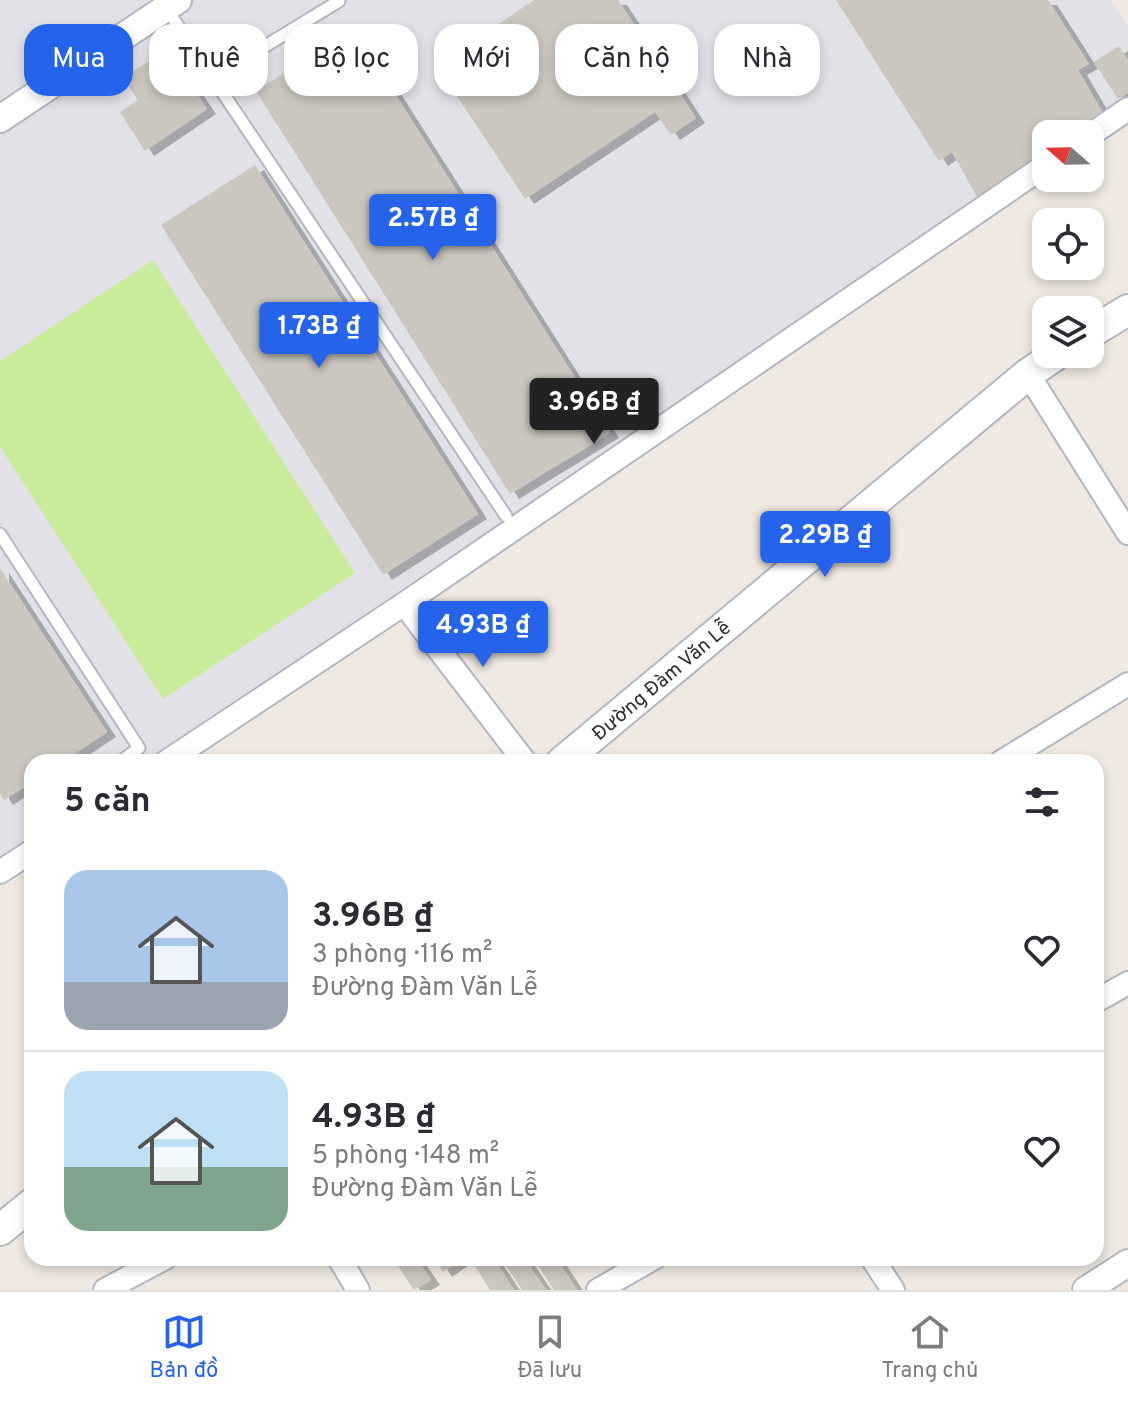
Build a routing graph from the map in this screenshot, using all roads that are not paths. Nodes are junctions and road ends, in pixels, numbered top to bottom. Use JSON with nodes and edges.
{"nodes":[{"id":1,"x":339,"y":1,"type":"edge"},
{"id":2,"x":172,"y":4,"type":"edge"},
{"id":3,"x":183,"y":24,"type":"edge"},
{"id":4,"x":268,"y":44,"type":"edge"},
{"id":5,"x":225,"y":96,"type":"edge"},
{"id":6,"x":1128,"y":109,"type":"edge"},
{"id":7,"x":0,"y":119,"type":"edge"},
{"id":8,"x":1104,"y":125,"type":"edge"},
{"id":9,"x":1032,"y":175,"type":"edge"},
{"id":10,"x":1128,"y":310,"type":"edge"},
{"id":11,"x":1104,"y":325,"type":"edge"},
{"id":12,"x":1037,"y":368,"type":"edge"},
{"id":13,"x":1028,"y":374,"type":"junction"},
{"id":14,"x":506,"y":516,"type":"dead end"},
{"id":15,"x":1128,"y":533,"type":"edge"},
{"id":16,"x":0,"y":534,"type":"edge"},
{"id":17,"x":404,"y":604,"type":"junction"},
{"id":18,"x":1128,"y":684,"type":"edge"},
{"id":19,"x":131,"y":754,"type":"edge"},
{"id":20,"x":178,"y":754,"type":"edge"},
{"id":21,"x":519,"y":754,"type":"edge"},
{"id":22,"x":572,"y":754,"type":"edge"},
{"id":23,"x":1014,"y":754,"type":"edge"},
{"id":24,"x":24,"y":856,"type":"edge"},
{"id":25,"x":0,"y":872,"type":"edge"},
{"id":26,"x":1128,"y":983,"type":"edge"},
{"id":27,"x":1104,"y":996,"type":"edge"},
{"id":28,"x":24,"y":1210,"type":"edge"},
{"id":29,"x":0,"y":1230,"type":"edge"},
{"id":30,"x":1128,"y":1263,"type":"edge"},
{"id":31,"x":150,"y":1266,"type":"edge"},
{"id":32,"x":344,"y":1266,"type":"edge"},
{"id":33,"x":640,"y":1266,"type":"edge"},
{"id":34,"x":877,"y":1266,"type":"edge"},
{"id":35,"x":105,"y":1290,"type":"edge"},
{"id":36,"x":358,"y":1290,"type":"edge"},
{"id":37,"x":598,"y":1290,"type":"edge"},
{"id":38,"x":893,"y":1290,"type":"edge"},
{"id":39,"x":1086,"y":1290,"type":"edge"}],
"edges":[{"from":1,"to":4,"type":"lane"},
{"from":2,"to":3,"type":"lane"},
{"from":2,"to":7,"type":"street"},
{"from":5,"to":14,"type":"lane"},
{"from":6,"to":8,"type":"street"},
{"from":9,"to":17,"type":"street"},
{"from":10,"to":11,"type":"main road"},
{"from":12,"to":13,"type":"main road","name":"Đường Đàm Văn Lễ"},
{"from":13,"to":15,"type":"street"},
{"from":13,"to":22,"type":"main road","name":"Đường Đàm Văn Lễ"},
{"from":16,"to":19,"type":"lane"},
{"from":17,"to":20,"type":"street"},
{"from":17,"to":21,"type":"street"},
{"from":18,"to":23,"type":"street"},
{"from":24,"to":25,"type":"street"},
{"from":26,"to":27,"type":"street"},
{"from":28,"to":29,"type":"main road"},
{"from":30,"to":39,"type":"street"},
{"from":31,"to":35,"type":"street"},
{"from":32,"to":36,"type":"street"},
{"from":33,"to":37,"type":"street"},
{"from":34,"to":38,"type":"street"}]}
